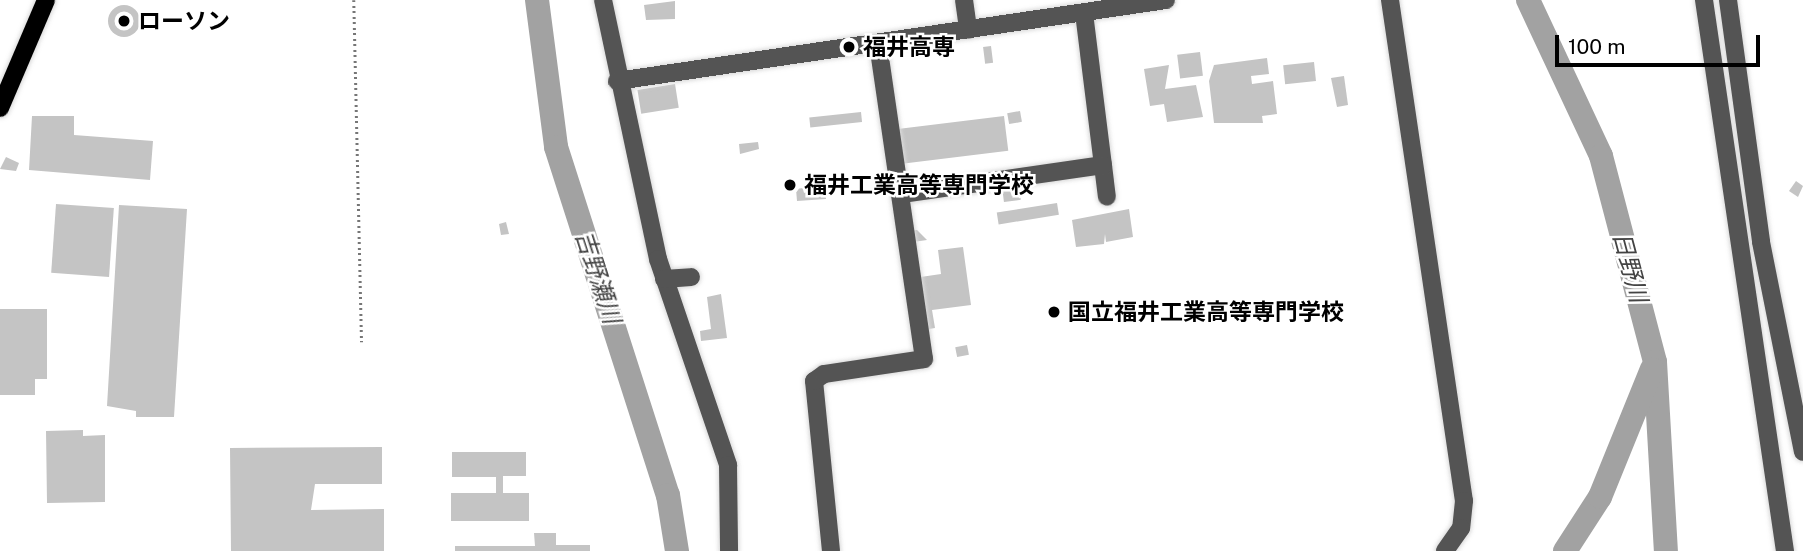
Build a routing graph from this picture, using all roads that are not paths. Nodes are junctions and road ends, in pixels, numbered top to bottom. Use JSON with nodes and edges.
{"nodes":[{"id":1,"x":46,"y":0,"type":"edge"},
{"id":2,"x":603,"y":0,"type":"edge"},
{"id":3,"x":964,"y":0,"type":"edge"},
{"id":4,"x":1390,"y":0,"type":"edge"},
{"id":5,"x":1704,"y":0,"type":"edge"},
{"id":6,"x":1728,"y":0,"type":"edge"},
{"id":7,"x":1155,"y":1,"type":"edge"},
{"id":8,"x":1084,"y":13,"type":"junction"},
{"id":9,"x":968,"y":30,"type":"junction"},
{"id":10,"x":878,"y":43,"type":"junction"},
{"id":11,"x":617,"y":81,"type":"junction"},
{"id":12,"x":0,"y":108,"type":"edge"},
{"id":13,"x":1103,"y":165,"type":"junction"},
{"id":14,"x":902,"y":194,"type":"junction"},
{"id":15,"x":1107,"y":197,"type":"dead end"},
{"id":16,"x":691,"y":276,"type":"dead end"},
{"id":17,"x":664,"y":279,"type":"junction"},
{"id":18,"x":1803,"y":452,"type":"edge"},
{"id":19,"x":729,"y":551,"type":"edge"},
{"id":20,"x":831,"y":551,"type":"edge"},
{"id":21,"x":1446,"y":551,"type":"edge"},
{"id":22,"x":1785,"y":551,"type":"edge"}],
"edges":[{"from":1,"to":12,"type":"main road"},
{"from":2,"to":11,"type":"street"},
{"from":3,"to":9,"type":"street"},
{"from":4,"to":21,"type":"street"},
{"from":5,"to":22,"type":"street"},
{"from":6,"to":18,"type":"street"},
{"from":7,"to":8,"type":"street"},
{"from":8,"to":9,"type":"street"},
{"from":8,"to":13,"type":"street"},
{"from":9,"to":10,"type":"street"},
{"from":10,"to":11,"type":"street"},
{"from":10,"to":14,"type":"street"},
{"from":11,"to":17,"type":"street"},
{"from":13,"to":14,"type":"street"},
{"from":13,"to":15,"type":"street"},
{"from":14,"to":20,"type":"street"},
{"from":16,"to":17,"type":"street"},
{"from":17,"to":19,"type":"street"}]}
